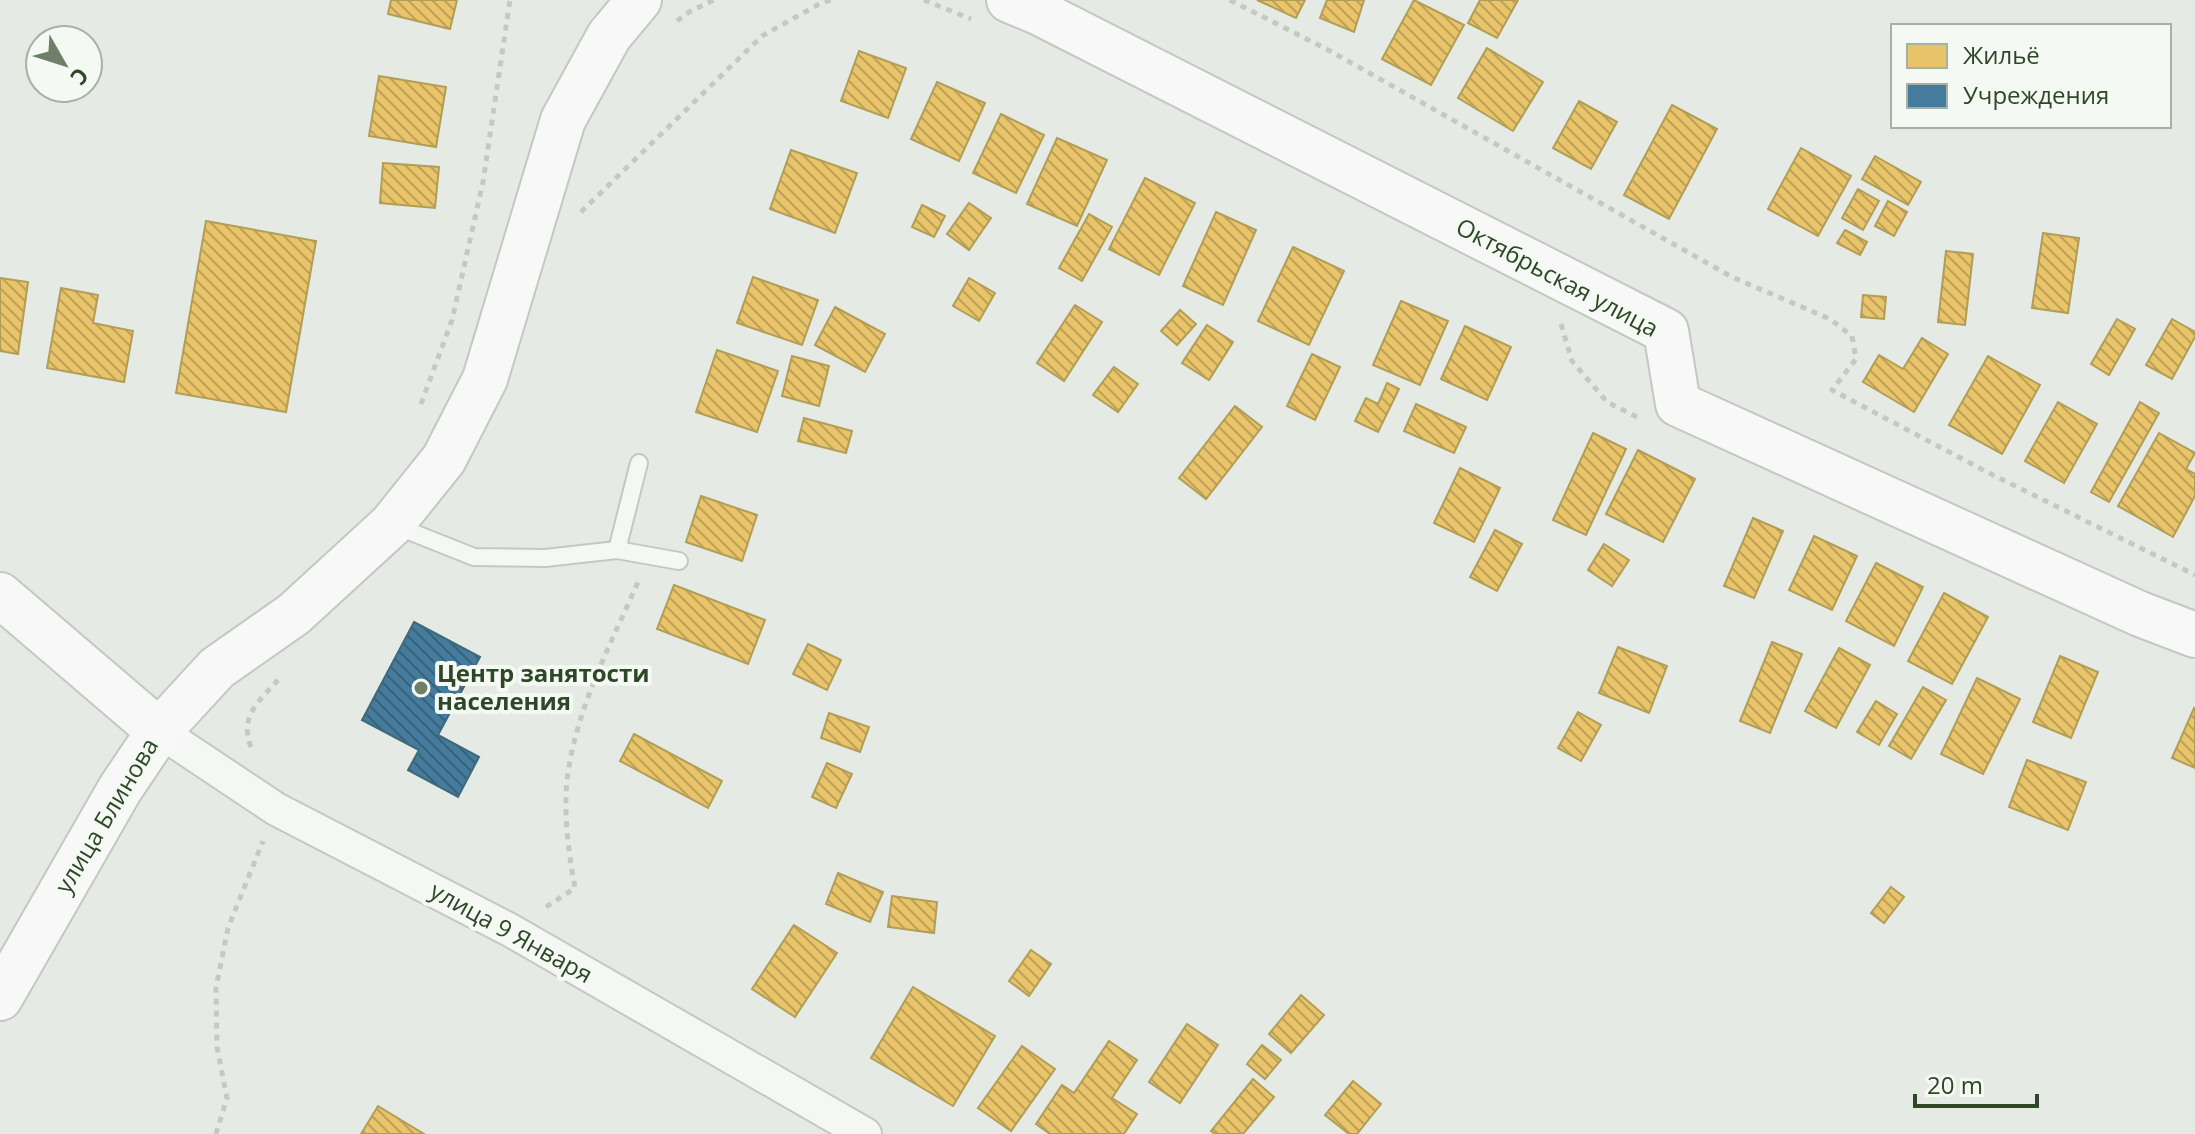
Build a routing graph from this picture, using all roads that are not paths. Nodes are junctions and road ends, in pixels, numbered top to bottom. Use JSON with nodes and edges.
{"nodes":[{"id":1,"x":639,"y":0,"type":"edge"},
{"id":2,"x":1018,"y":9,"type":"edge"},
{"id":3,"x":639,"y":463,"type":"dead end"},
{"id":4,"x":391,"y":525,"type":"junction"},
{"id":5,"x":617,"y":550,"type":"junction"},
{"id":6,"x":679,"y":561,"type":"dead end"},
{"id":7,"x":0,"y":595,"type":"edge"},
{"id":8,"x":2195,"y":635,"type":"edge"},
{"id":9,"x":159,"y":731,"type":"junction"},
{"id":10,"x":0,"y":998,"type":"edge"},
{"id":11,"x":845,"y":1129,"type":"edge"}],
"edges":[{"from":1,"to":4,"type":"main road"},
{"from":2,"to":8,"type":"main road","name":"Октябрьская улица"},
{"from":3,"to":5,"type":"lane"},
{"from":4,"to":5,"type":"lane"},
{"from":4,"to":9,"type":"main road"},
{"from":5,"to":6,"type":"lane"},
{"from":7,"to":9,"type":"main road","name":"улица Блинова"},
{"from":9,"to":10,"type":"main road","name":"улица Блинова"},
{"from":9,"to":11,"type":"street","name":"улица 9 Января"}]}
